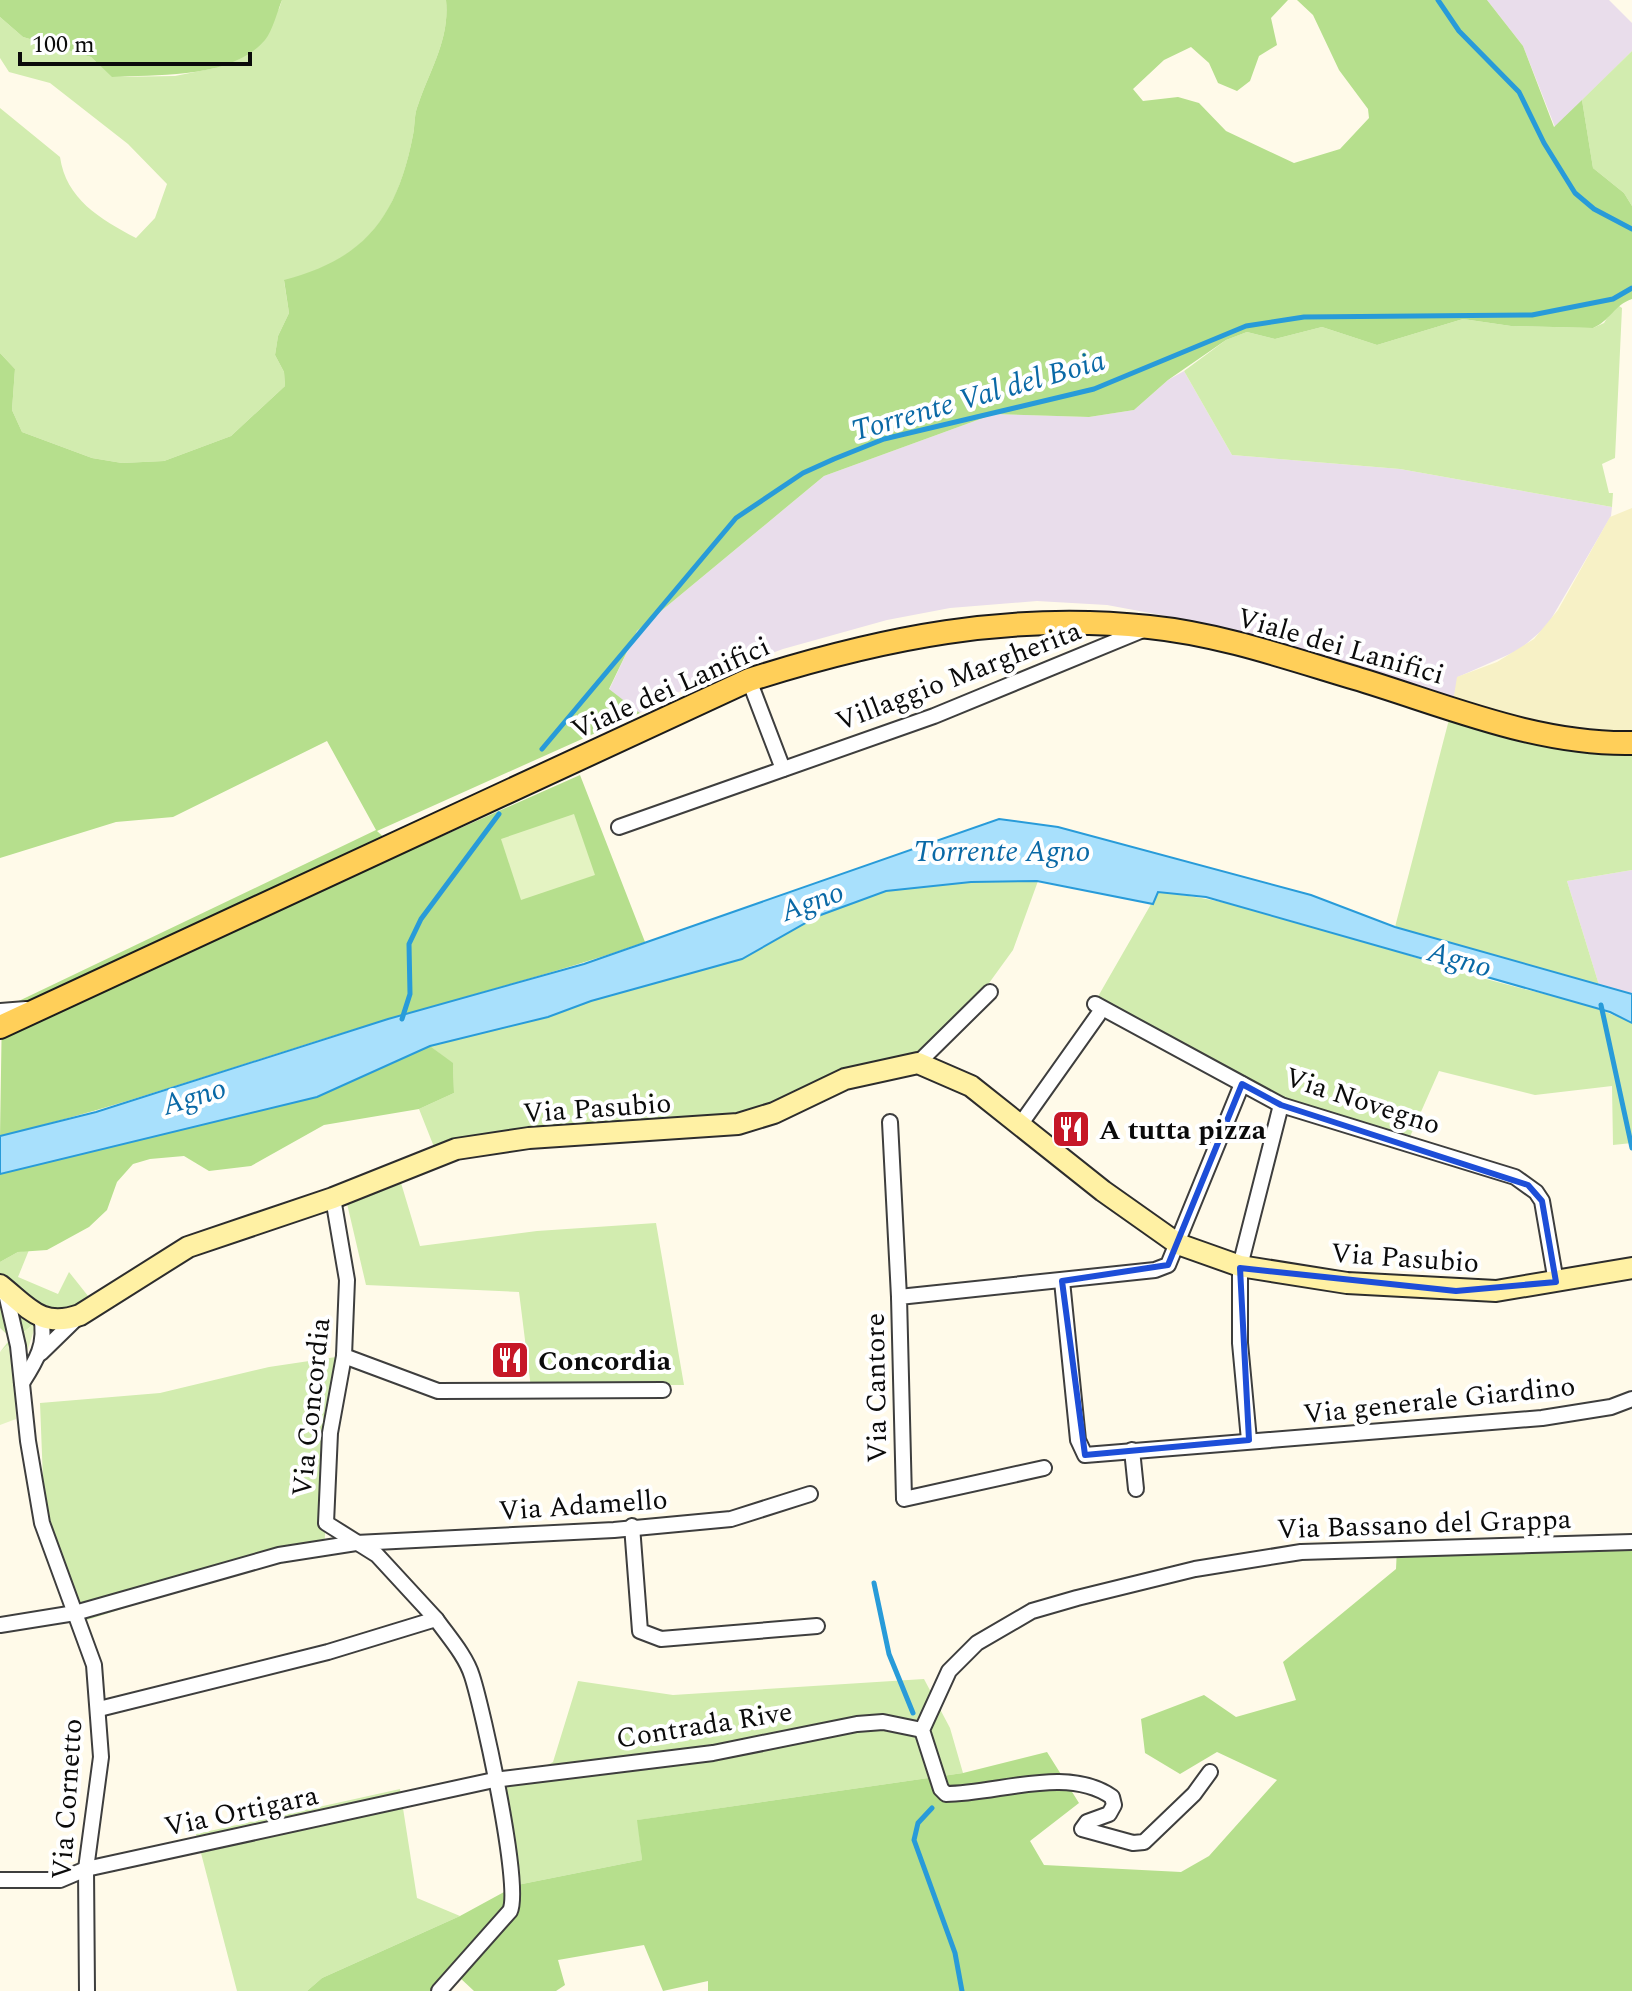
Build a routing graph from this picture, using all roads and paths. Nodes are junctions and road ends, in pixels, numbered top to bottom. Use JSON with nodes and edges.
{"nodes":[{"id":1,"x":1151,"y":627,"type":"junction"},
{"id":2,"x":749,"y":680,"type":"junction"},
{"id":3,"x":1632,"y":743,"type":"edge"},
{"id":4,"x":783,"y":769,"type":"junction"},
{"id":5,"x":619,"y":827,"type":"dead end"},
{"id":6,"x":990,"y":992,"type":"dead end"},
{"id":7,"x":54,"y":1005,"type":"junction"},
{"id":8,"x":0,"y":1011,"type":"edge"},
{"id":9,"x":0,"y":1027,"type":"edge"},
{"id":10,"x":0,"y":1037,"type":"edge"},
{"id":11,"x":918,"y":1063,"type":"junction"},
{"id":12,"x":1242,"y":1084,"type":"junction"},
{"id":13,"x":1281,"y":1105,"type":"junction"},
{"id":14,"x":890,"y":1122,"type":"dead end"},
{"id":15,"x":1020,"y":1125,"type":"junction"},
{"id":16,"x":333,"y":1198,"type":"junction"},
{"id":17,"x":1178,"y":1244,"type":"junction"},
{"id":18,"x":1240,"y":1266,"type":"junction"},
{"id":19,"x":1632,"y":1268,"type":"edge"},
{"id":20,"x":1062,"y":1281,"type":"junction"},
{"id":21,"x":1556,"y":1282,"type":"junction"},
{"id":22,"x":2,"y":1287,"type":"edge"},
{"id":23,"x":899,"y":1297,"type":"junction"},
{"id":24,"x":80,"y":1315,"type":"junction"},
{"id":25,"x":41,"y":1317,"type":"junction"},
{"id":26,"x":41,"y":1353,"type":"junction"},
{"id":27,"x":344,"y":1356,"type":"junction"},
{"id":28,"x":22,"y":1384,"type":"junction"},
{"id":29,"x":663,"y":1390,"type":"dead end"},
{"id":30,"x":1632,"y":1399,"type":"edge"},
{"id":31,"x":1249,"y":1440,"type":"junction"},
{"id":32,"x":1132,"y":1450,"type":"junction"},
{"id":33,"x":1044,"y":1468,"type":"dead end"},
{"id":34,"x":1136,"y":1489,"type":"dead end"},
{"id":35,"x":810,"y":1494,"type":"dead end"},
{"id":36,"x":632,"y":1526,"type":"junction"},
{"id":37,"x":1632,"y":1542,"type":"edge"},
{"id":38,"x":356,"y":1543,"type":"junction"},
{"id":39,"x":75,"y":1613,"type":"junction"},
{"id":40,"x":436,"y":1619,"type":"junction"},
{"id":41,"x":0,"y":1625,"type":"edge"},
{"id":42,"x":817,"y":1626,"type":"dead end"},
{"id":43,"x":99,"y":1709,"type":"junction"},
{"id":44,"x":922,"y":1730,"type":"junction"},
{"id":45,"x":1210,"y":1772,"type":"dead end"},
{"id":46,"x":494,"y":1780,"type":"junction"},
{"id":47,"x":86,"y":1869,"type":"junction"},
{"id":48,"x":0,"y":1880,"type":"edge"},
{"id":49,"x":87,"y":1991,"type":"edge"},
{"id":50,"x":439,"y":1991,"type":"edge"}],
"edges":[{"from":1,"to":2,"type":"main road","name":"Viale dei Lanifici"},
{"from":1,"to":3,"type":"main road","name":"Viale dei Lanifici"},
{"from":1,"to":4,"type":"street","name":"Villaggio Margherita"},
{"from":2,"to":4,"type":"street"},
{"from":2,"to":7,"type":"main road","name":"Viale dei Lanifici"},
{"from":4,"to":5,"type":"street","name":"Villaggio Margherita"},
{"from":6,"to":11,"type":"street"},
{"from":7,"to":8,"type":"street"},
{"from":7,"to":9,"type":"main road","name":"Viale dei Lanifici"},
{"from":7,"to":10,"type":"main road","name":"Viale dei Lanifici"},
{"from":11,"to":15,"type":"main road","name":"Via Pasubio"},
{"from":11,"to":16,"type":"main road","name":"Via Pasubio"},
{"from":12,"to":13,"type":"street","name":"Via Novegno"},
{"from":12,"to":15,"type":"street","name":"Via Novegno"},
{"from":12,"to":17,"type":"street"},
{"from":13,"to":18,"type":"street"},
{"from":13,"to":21,"type":"street","name":"Via Novegno"},
{"from":14,"to":23,"type":"street"},
{"from":15,"to":17,"type":"main road","name":"Via Pasubio"},
{"from":16,"to":24,"type":"main road","name":"Via Pasubio"},
{"from":16,"to":27,"type":"street","name":"Via Concordia"},
{"from":17,"to":18,"type":"main road","name":"Via Pasubio"},
{"from":17,"to":20,"type":"street","name":"Via Cantore"},
{"from":18,"to":21,"type":"main road","name":"Via Pasubio"},
{"from":18,"to":31,"type":"street"},
{"from":19,"to":21,"type":"main road","name":"Via Pasubio"},
{"from":20,"to":23,"type":"street","name":"Via Cantore"},
{"from":20,"to":32,"type":"street"},
{"from":22,"to":25,"type":"main road"},
{"from":22,"to":28,"type":"street","name":"Via Cornetto"},
{"from":23,"to":33,"type":"street","name":"Via Cantore"},
{"from":24,"to":25,"type":"main road","name":"Via Pasubio"},
{"from":24,"to":26,"type":"street"},
{"from":25,"to":26,"type":"street"},
{"from":26,"to":28,"type":"street"},
{"from":27,"to":29,"type":"street"},
{"from":27,"to":38,"type":"street","name":"Via Concordia"},
{"from":28,"to":39,"type":"street","name":"Via Cornetto"},
{"from":30,"to":31,"type":"street","name":"Via generale Giardino"},
{"from":31,"to":32,"type":"street"},
{"from":32,"to":34,"type":"street"},
{"from":35,"to":36,"type":"street","name":"Via Adamello"},
{"from":36,"to":38,"type":"street","name":"Via Adamello"},
{"from":36,"to":42,"type":"street"},
{"from":37,"to":44,"type":"street","name":"Via Bassano del Grappa"},
{"from":38,"to":39,"type":"street"},
{"from":38,"to":40,"type":"street","name":"Via Concordia"},
{"from":39,"to":41,"type":"street"},
{"from":39,"to":43,"type":"street","name":"Via Cornetto"},
{"from":40,"to":43,"type":"street"},
{"from":40,"to":46,"type":"street","name":"Via Concordia"},
{"from":43,"to":47,"type":"street","name":"Via Cornetto"},
{"from":44,"to":45,"type":"street"},
{"from":44,"to":46,"type":"street","name":"Contrada Rive"},
{"from":46,"to":47,"type":"street","name":"Via Ortigara"},
{"from":46,"to":50,"type":"street","name":"Via Concordia"},
{"from":47,"to":48,"type":"street","name":"Via Ortigara"},
{"from":47,"to":49,"type":"street","name":"Via Cornetto"}]}
